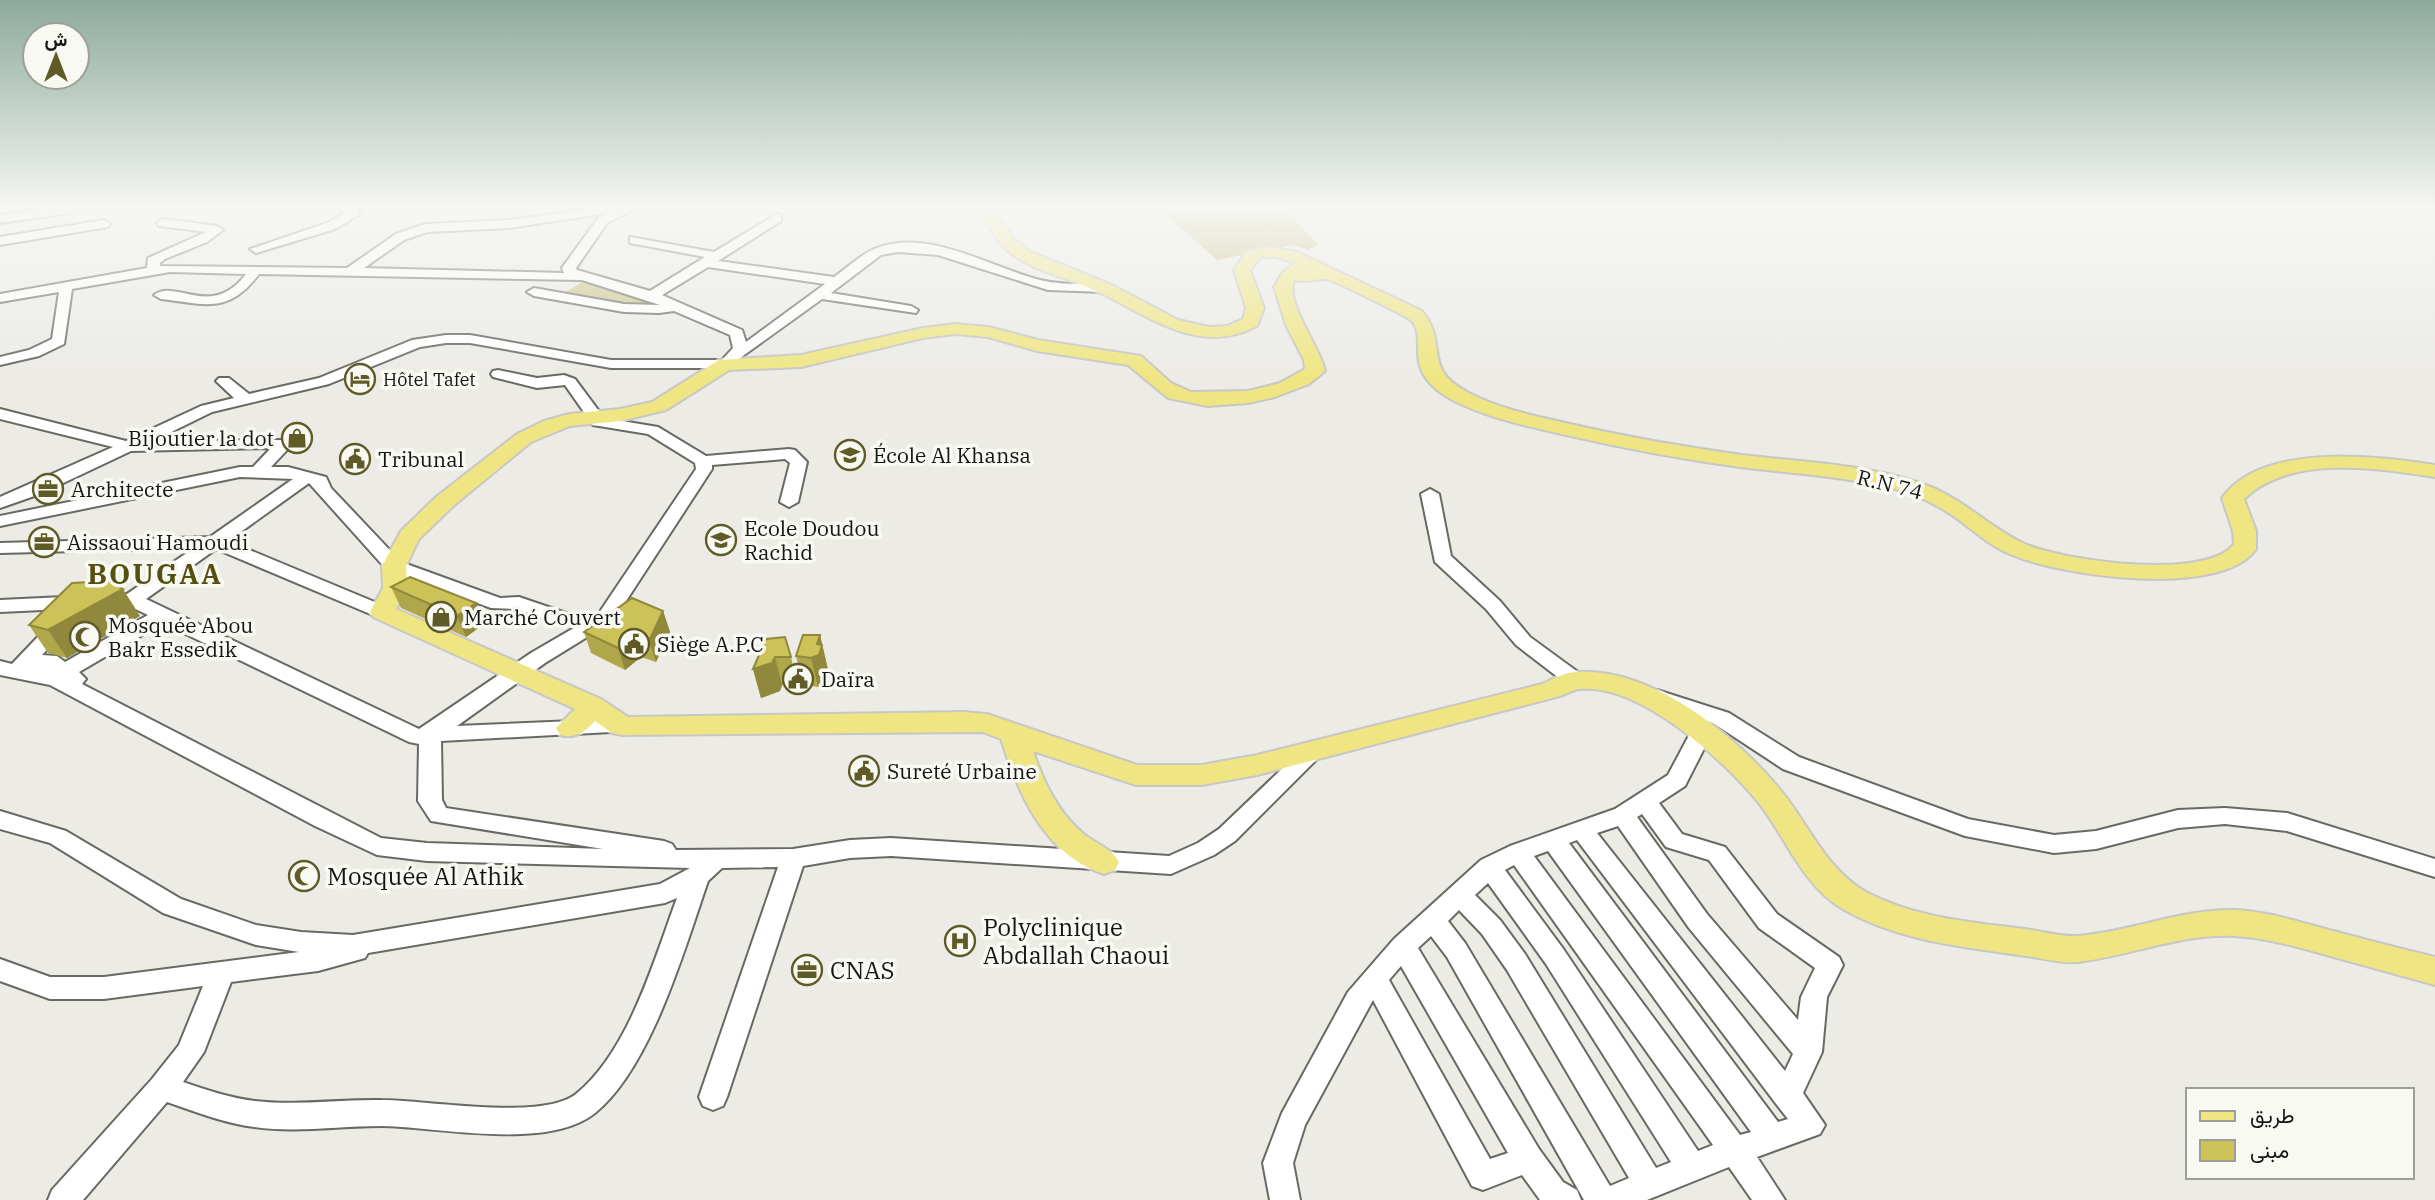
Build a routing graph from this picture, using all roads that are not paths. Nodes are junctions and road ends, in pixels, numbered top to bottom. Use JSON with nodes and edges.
{"nodes":[{"id":1,"x":153,"y":265,"type":"edge"},
{"id":2,"x":228,"y":265,"type":"edge"},
{"id":3,"x":360,"y":265,"type":"edge"},
{"id":4,"x":571,"y":265,"type":"edge"},
{"id":5,"x":704,"y":265,"type":"edge"},
{"id":6,"x":741,"y":265,"type":"edge"},
{"id":7,"x":860,"y":265,"type":"edge"},
{"id":8,"x":986,"y":265,"type":"edge"},
{"id":9,"x":1044,"y":265,"type":"edge"},
{"id":10,"x":1245,"y":265,"type":"edge"},
{"id":11,"x":1292,"y":265,"type":"edge"},
{"id":12,"x":221,"y":269,"type":"junction"},
{"id":13,"x":256,"y":269,"type":"junction"},
{"id":14,"x":154,"y":270,"type":"junction"},
{"id":15,"x":350,"y":272,"type":"junction"},
{"id":16,"x":1307,"y":272,"type":"junction"},
{"id":17,"x":580,"y":277,"type":"junction"},
{"id":18,"x":838,"y":282,"type":"junction"},
{"id":19,"x":66,"y":286,"type":"junction"},
{"id":20,"x":1353,"y":287,"type":"junction"},
{"id":21,"x":1105,"y":288,"type":"junction"},
{"id":22,"x":534,"y":292,"type":"dead end"},
{"id":23,"x":162,"y":295,"type":"dead end"},
{"id":24,"x":821,"y":295,"type":"junction"},
{"id":25,"x":1289,"y":295,"type":"junction"},
{"id":26,"x":652,"y":296,"type":"junction"},
{"id":27,"x":0,"y":298,"type":"edge"},
{"id":28,"x":676,"y":306,"type":"junction"},
{"id":29,"x":911,"y":310,"type":"dead end"},
{"id":30,"x":0,"y":361,"type":"edge"},
{"id":31,"x":726,"y":364,"type":"junction"},
{"id":32,"x":498,"y":374,"type":"dead end"},
{"id":33,"x":224,"y":381,"type":"dead end"},
{"id":34,"x":245,"y":398,"type":"junction"},
{"id":35,"x":0,"y":414,"type":"edge"},
{"id":36,"x":594,"y":418,"type":"junction"},
{"id":37,"x":128,"y":446,"type":"junction"},
{"id":38,"x":703,"y":461,"type":"junction"},
{"id":39,"x":258,"y":471,"type":"junction"},
{"id":40,"x":2435,"y":471,"type":"edge"},
{"id":41,"x":307,"y":477,"type":"junction"},
{"id":42,"x":1430,"y":494,"type":"dead end"},
{"id":43,"x":789,"y":502,"type":"dead end"},
{"id":44,"x":0,"y":503,"type":"edge"},
{"id":45,"x":0,"y":521,"type":"edge"},
{"id":46,"x":214,"y":542,"type":"junction"},
{"id":47,"x":0,"y":548,"type":"edge"},
{"id":48,"x":394,"y":566,"type":"junction"},
{"id":49,"x":132,"y":600,"type":"junction"},
{"id":50,"x":83,"y":602,"type":"junction"},
{"id":51,"x":0,"y":606,"type":"edge"},
{"id":52,"x":382,"y":612,"type":"junction"},
{"id":53,"x":162,"y":615,"type":"junction"},
{"id":54,"x":602,"y":619,"type":"junction"},
{"id":55,"x":9,"y":666,"type":"edge"},
{"id":56,"x":65,"y":671,"type":"junction"},
{"id":57,"x":519,"y":672,"type":"junction"},
{"id":58,"x":1575,"y":680,"type":"junction"},
{"id":59,"x":1632,"y":689,"type":"junction"},
{"id":60,"x":84,"y":694,"type":"junction"},
{"id":61,"x":591,"y":705,"type":"junction"},
{"id":62,"x":622,"y":726,"type":"junction"},
{"id":63,"x":570,"y":728,"type":"junction"},
{"id":64,"x":1012,"y":731,"type":"junction"},
{"id":65,"x":1702,"y":731,"type":"junction"},
{"id":66,"x":424,"y":736,"type":"junction"},
{"id":67,"x":1316,"y":749,"type":"junction"},
{"id":68,"x":1645,"y":802,"type":"junction"},
{"id":69,"x":1623,"y":815,"type":"junction"},
{"id":70,"x":0,"y":820,"type":"edge"},
{"id":71,"x":1581,"y":829,"type":"junction"},
{"id":72,"x":1554,"y":841,"type":"junction"},
{"id":73,"x":1518,"y":852,"type":"junction"},
{"id":74,"x":793,"y":858,"type":"junction"},
{"id":75,"x":1104,"y":862,"type":"junction"},
{"id":76,"x":708,"y":867,"type":"junction"},
{"id":77,"x":1490,"y":867,"type":"junction"},
{"id":78,"x":2435,"y":869,"type":"edge"},
{"id":79,"x":1459,"y":895,"type":"junction"},
{"id":80,"x":1432,"y":919,"type":"junction"},
{"id":81,"x":419,"y":936,"type":"junction"},
{"id":82,"x":1403,"y":946,"type":"junction"},
{"id":83,"x":2435,"y":971,"type":"edge"},
{"id":84,"x":221,"y":974,"type":"junction"},
{"id":85,"x":6,"y":975,"type":"edge"},
{"id":86,"x":1375,"y":979,"type":"junction"},
{"id":87,"x":1808,"y":1052,"type":"junction"},
{"id":88,"x":162,"y":1088,"type":"junction"},
{"id":89,"x":1787,"y":1096,"type":"junction"},
{"id":90,"x":713,"y":1097,"type":"dead end"},
{"id":91,"x":1773,"y":1139,"type":"junction"},
{"id":92,"x":1734,"y":1151,"type":"junction"},
{"id":93,"x":1528,"y":1159,"type":"junction"},
{"id":94,"x":1692,"y":1168,"type":"junction"},
{"id":95,"x":1650,"y":1185,"type":"junction"},
{"id":96,"x":63,"y":1200,"type":"edge"},
{"id":97,"x":1285,"y":1200,"type":"edge"},
{"id":98,"x":1566,"y":1200,"type":"edge"},
{"id":99,"x":1601,"y":1200,"type":"edge"},
{"id":100,"x":1611,"y":1200,"type":"edge"},
{"id":101,"x":1770,"y":1200,"type":"edge"}],
"edges":[{"from":1,"to":14,"type":"street"},
{"from":2,"to":12,"type":"street"},
{"from":3,"to":15,"type":"street"},
{"from":4,"to":17,"type":"street"},
{"from":5,"to":26,"type":"street"},
{"from":6,"to":18,"type":"street"},
{"from":7,"to":18,"type":"street"},
{"from":8,"to":21,"type":"street"},
{"from":9,"to":21,"type":"main road","name":"R.N 74"},
{"from":10,"to":21,"type":"main road","name":"R.N 74"},
{"from":11,"to":16,"type":"main road","name":"R.N 74"},
{"from":12,"to":13,"type":"street"},
{"from":12,"to":14,"type":"street"},
{"from":13,"to":15,"type":"street"},
{"from":13,"to":23,"type":"street"},
{"from":14,"to":19,"type":"street"},
{"from":15,"to":17,"type":"street"},
{"from":16,"to":20,"type":"main road","name":"R.N 74"},
{"from":16,"to":25,"type":"main road"},
{"from":17,"to":26,"type":"street"},
{"from":18,"to":24,"type":"street"},
{"from":19,"to":27,"type":"street"},
{"from":19,"to":30,"type":"street"},
{"from":20,"to":25,"type":"main road"},
{"from":20,"to":40,"type":"main road","name":"R.N 74"},
{"from":22,"to":28,"type":"street"},
{"from":24,"to":29,"type":"street"},
{"from":24,"to":31,"type":"street"},
{"from":25,"to":31,"type":"main road"},
{"from":26,"to":28,"type":"street"},
{"from":28,"to":31,"type":"street"},
{"from":31,"to":34,"type":"street"},
{"from":31,"to":36,"type":"main road"},
{"from":32,"to":36,"type":"street"},
{"from":33,"to":34,"type":"street"},
{"from":34,"to":37,"type":"street"},
{"from":35,"to":37,"type":"street"},
{"from":36,"to":38,"type":"street"},
{"from":36,"to":48,"type":"main road"},
{"from":37,"to":39,"type":"street"},
{"from":37,"to":44,"type":"street"},
{"from":38,"to":43,"type":"street"},
{"from":38,"to":54,"type":"street"},
{"from":39,"to":41,"type":"street"},
{"from":39,"to":45,"type":"street"},
{"from":41,"to":46,"type":"street"},
{"from":41,"to":48,"type":"street"},
{"from":42,"to":58,"type":"street"},
{"from":46,"to":47,"type":"street"},
{"from":46,"to":49,"type":"street"},
{"from":46,"to":52,"type":"street"},
{"from":48,"to":52,"type":"main road"},
{"from":48,"to":54,"type":"street"},
{"from":49,"to":50,"type":"street"},
{"from":49,"to":53,"type":"street"},
{"from":50,"to":51,"type":"street"},
{"from":50,"to":55,"type":"street"},
{"from":52,"to":57,"type":"main road"},
{"from":53,"to":56,"type":"street"},
{"from":53,"to":66,"type":"street"},
{"from":54,"to":57,"type":"street"},
{"from":55,"to":56,"type":"street"},
{"from":55,"to":60,"type":"street"},
{"from":56,"to":60,"type":"street"},
{"from":57,"to":61,"type":"main road"},
{"from":57,"to":66,"type":"street"},
{"from":58,"to":59,"type":"main road"},
{"from":58,"to":67,"type":"main road"},
{"from":59,"to":65,"type":"main road"},
{"from":59,"to":78,"type":"street"},
{"from":60,"to":76,"type":"street"},
{"from":61,"to":62,"type":"main road"},
{"from":61,"to":63,"type":"main road"},
{"from":62,"to":63,"type":"street"},
{"from":62,"to":64,"type":"main road"},
{"from":63,"to":66,"type":"street"},
{"from":64,"to":67,"type":"main road"},
{"from":64,"to":75,"type":"main road"},
{"from":65,"to":68,"type":"street"},
{"from":65,"to":83,"type":"main road"},
{"from":66,"to":76,"type":"street"},
{"from":67,"to":75,"type":"street"},
{"from":68,"to":69,"type":"street"},
{"from":68,"to":87,"type":"street"},
{"from":69,"to":71,"type":"street"},
{"from":69,"to":87,"type":"street"},
{"from":70,"to":81,"type":"street"},
{"from":71,"to":72,"type":"street"},
{"from":71,"to":89,"type":"street"},
{"from":72,"to":73,"type":"street"},
{"from":72,"to":91,"type":"street"},
{"from":73,"to":77,"type":"street"},
{"from":73,"to":92,"type":"street"},
{"from":74,"to":75,"type":"street"},
{"from":74,"to":76,"type":"street"},
{"from":74,"to":90,"type":"street"},
{"from":76,"to":81,"type":"street"},
{"from":76,"to":88,"type":"street"},
{"from":77,"to":79,"type":"street"},
{"from":77,"to":94,"type":"street"},
{"from":79,"to":80,"type":"street"},
{"from":79,"to":95,"type":"street"},
{"from":80,"to":82,"type":"street"},
{"from":80,"to":99,"type":"street"},
{"from":81,"to":84,"type":"street"},
{"from":82,"to":86,"type":"street"},
{"from":82,"to":93,"type":"street"},
{"from":84,"to":85,"type":"street"},
{"from":84,"to":88,"type":"street"},
{"from":86,"to":93,"type":"street"},
{"from":86,"to":97,"type":"street"},
{"from":87,"to":89,"type":"street"},
{"from":88,"to":96,"type":"street"},
{"from":89,"to":91,"type":"street"},
{"from":91,"to":92,"type":"street"},
{"from":92,"to":94,"type":"street"},
{"from":92,"to":101,"type":"street"},
{"from":93,"to":98,"type":"street"},
{"from":94,"to":95,"type":"street"},
{"from":95,"to":100,"type":"street"}]}
